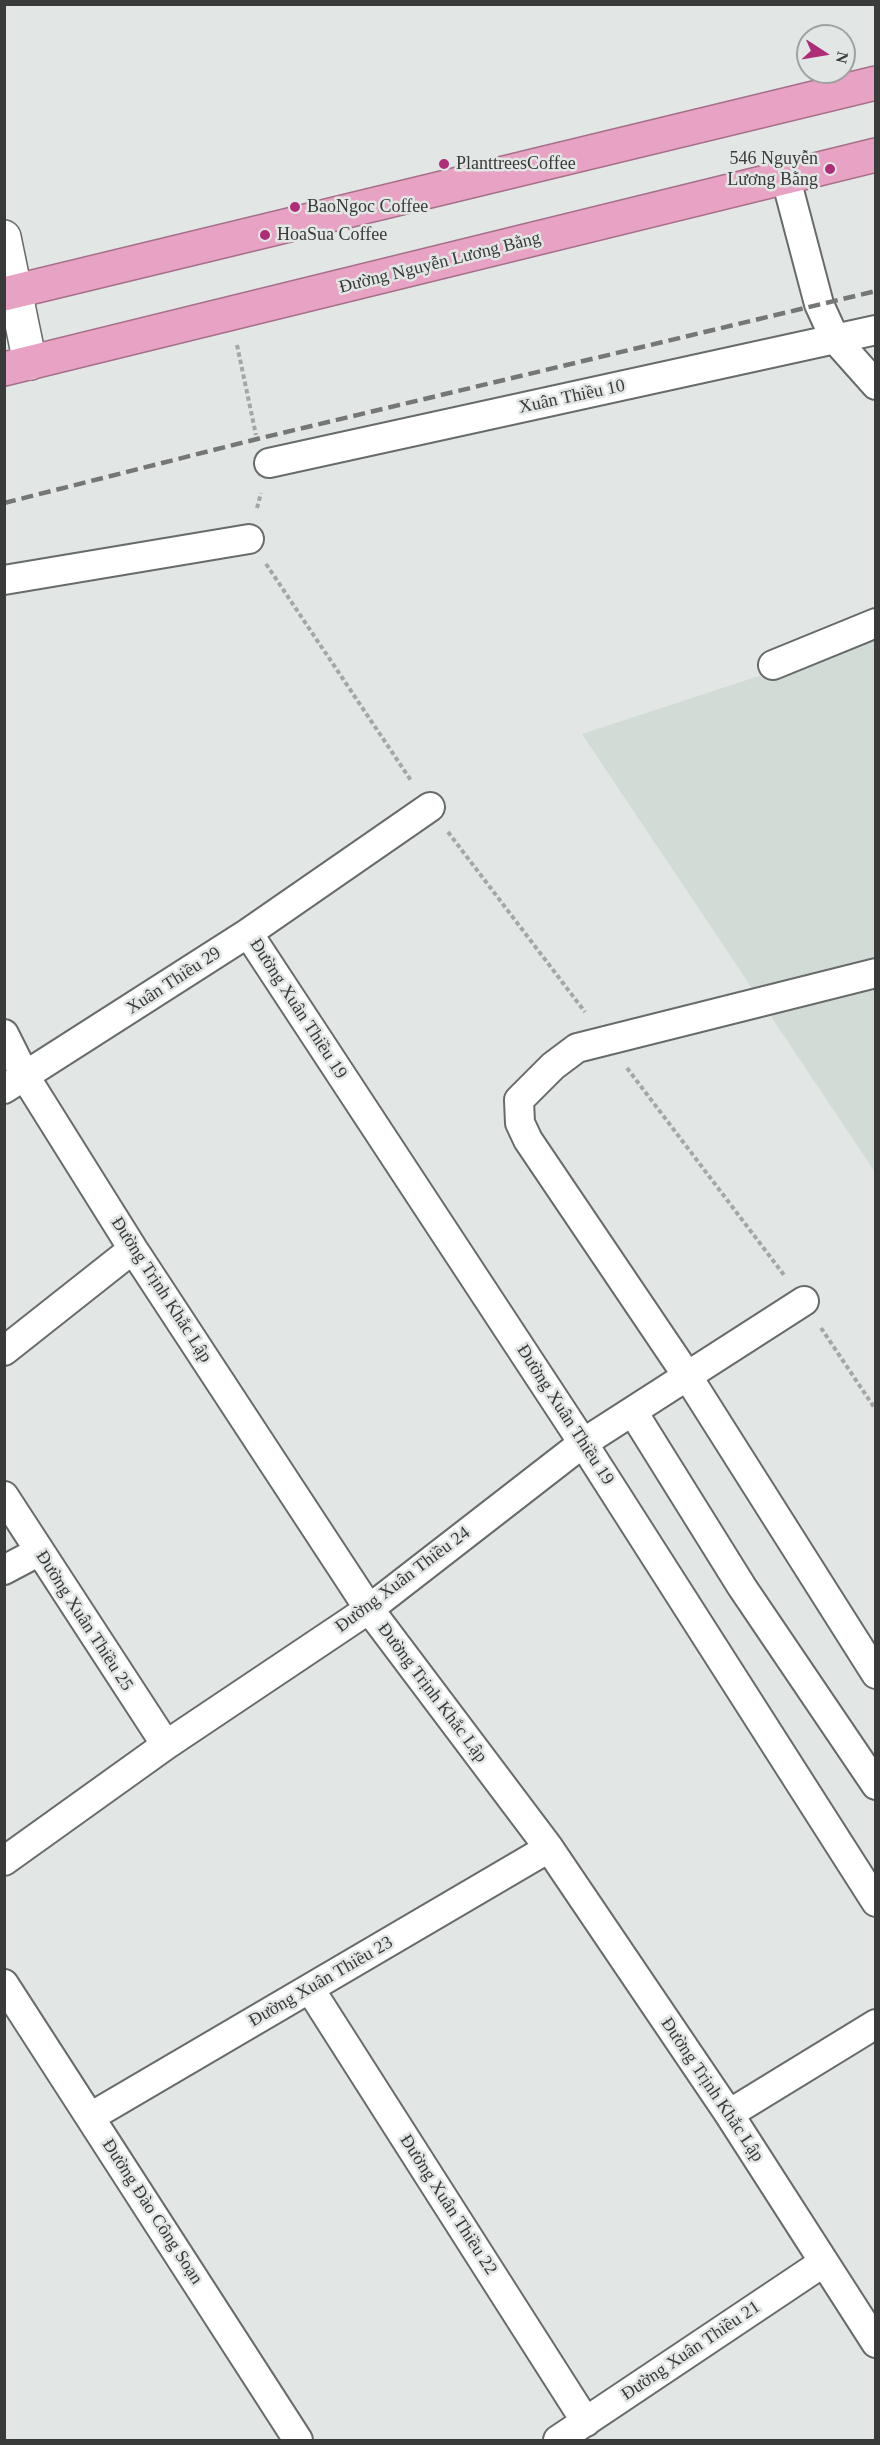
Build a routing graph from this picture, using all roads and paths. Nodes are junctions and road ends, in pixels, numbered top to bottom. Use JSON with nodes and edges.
{"nodes":[{"id":1,"x":876,"y":83,"type":"edge"},
{"id":2,"x":876,"y":155,"type":"edge"},
{"id":3,"x":786,"y":179,"type":"junction"},
{"id":4,"x":4,"y":237,"type":"edge"},
{"id":5,"x":10,"y":292,"type":"edge"},
{"id":6,"x":230,"y":314,"type":"junction"},
{"id":7,"x":876,"y":330,"type":"edge"},
{"id":8,"x":835,"y":339,"type":"junction"},
{"id":9,"x":17,"y":366,"type":"edge"},
{"id":10,"x":876,"y":385,"type":"edge"},
{"id":11,"x":268,"y":463,"type":"junction"},
{"id":12,"x":249,"y":538,"type":"junction"},
{"id":13,"x":4,"y":580,"type":"edge"},
{"id":14,"x":876,"y":623,"type":"edge"},
{"id":15,"x":773,"y":665,"type":"dead end"},
{"id":16,"x":430,"y":807,"type":"junction"},
{"id":17,"x":248,"y":933,"type":"junction"},
{"id":18,"x":876,"y":973,"type":"edge"},
{"id":19,"x":4,"y":1034,"type":"edge"},
{"id":20,"x":606,"y":1041,"type":"junction"},
{"id":21,"x":15,"y":1083,"type":"edge"},
{"id":22,"x":133,"y":1249,"type":"junction"},
{"id":23,"x":804,"y":1301,"type":"junction"},
{"id":24,"x":4,"y":1351,"type":"edge"},
{"id":25,"x":688,"y":1377,"type":"junction"},
{"id":26,"x":876,"y":1410,"type":"edge"},
{"id":27,"x":633,"y":1412,"type":"junction"},
{"id":28,"x":583,"y":1443,"type":"junction"},
{"id":29,"x":4,"y":1496,"type":"edge"},
{"id":30,"x":38,"y":1552,"type":"junction"},
{"id":31,"x":4,"y":1570,"type":"edge"},
{"id":32,"x":369,"y":1609,"type":"junction"},
{"id":33,"x":876,"y":1674,"type":"edge"},
{"id":34,"x":166,"y":1745,"type":"junction"},
{"id":35,"x":876,"y":1785,"type":"edge"},
{"id":36,"x":549,"y":1848,"type":"junction"},
{"id":37,"x":4,"y":1861,"type":"edge"},
{"id":38,"x":876,"y":1902,"type":"edge"},
{"id":39,"x":4,"y":1984,"type":"edge"},
{"id":40,"x":309,"y":1989,"type":"junction"},
{"id":41,"x":876,"y":2024,"type":"edge"},
{"id":42,"x":729,"y":2114,"type":"junction"},
{"id":43,"x":92,"y":2116,"type":"junction"},
{"id":44,"x":824,"y":2262,"type":"junction"},
{"id":45,"x":876,"y":2343,"type":"edge"},
{"id":46,"x":586,"y":2422,"type":"junction"},
{"id":47,"x":298,"y":2440,"type":"edge"},
{"id":48,"x":558,"y":2440,"type":"edge"}],
"edges":[{"from":1,"to":5,"type":"highway"},
{"from":2,"to":3,"type":"highway","name":"Đường Nguyễn Lương Bằng"},
{"from":3,"to":6,"type":"highway","name":"Đường Nguyễn Lương Bằng"},
{"from":3,"to":8,"type":"street"},
{"from":4,"to":5,"type":"main road"},
{"from":5,"to":9,"type":"main road"},
{"from":6,"to":9,"type":"highway","name":"Đường Nguyễn Lương Bằng"},
{"from":6,"to":11,"type":"path"},
{"from":7,"to":8,"type":"street","name":"Xuân Thiều 10"},
{"from":8,"to":10,"type":"street"},
{"from":8,"to":11,"type":"street","name":"Xuân Thiều 10"},
{"from":11,"to":12,"type":"path"},
{"from":12,"to":13,"type":"street"},
{"from":12,"to":16,"type":"path"},
{"from":14,"to":15,"type":"street"},
{"from":16,"to":17,"type":"street","name":"Xuân Thiều 29"},
{"from":16,"to":20,"type":"path"},
{"from":17,"to":21,"type":"street","name":"Xuân Thiều 29"},
{"from":17,"to":28,"type":"street","name":"Đường Xuân Thiều 19"},
{"from":18,"to":20,"type":"street"},
{"from":19,"to":21,"type":"street","name":"Đường Trịnh Khắc Lập"},
{"from":20,"to":23,"type":"path"},
{"from":20,"to":25,"type":"street"},
{"from":21,"to":22,"type":"street","name":"Đường Trịnh Khắc Lập"},
{"from":22,"to":24,"type":"street"},
{"from":22,"to":32,"type":"street","name":"Đường Trịnh Khắc Lập"},
{"from":23,"to":25,"type":"street","name":"Đường Xuân Thiều 24"},
{"from":23,"to":26,"type":"path"},
{"from":25,"to":27,"type":"street","name":"Đường Xuân Thiều 24"},
{"from":25,"to":33,"type":"street"},
{"from":27,"to":28,"type":"street","name":"Đường Xuân Thiều 24"},
{"from":27,"to":35,"type":"street"},
{"from":28,"to":32,"type":"street","name":"Đường Xuân Thiều 24"},
{"from":28,"to":38,"type":"street","name":"Đường Xuân Thiều 19"},
{"from":29,"to":30,"type":"street","name":"Đường Xuân Thiều 25"},
{"from":30,"to":31,"type":"street"},
{"from":30,"to":34,"type":"street","name":"Đường Xuân Thiều 25"},
{"from":32,"to":34,"type":"street","name":"Đường Xuân Thiều 24"},
{"from":32,"to":36,"type":"street","name":"Đường Trịnh Khắc Lập"},
{"from":34,"to":37,"type":"street","name":"Đường Xuân Thiều 24"},
{"from":36,"to":40,"type":"street","name":"Đường Xuân Thiều 23"},
{"from":36,"to":42,"type":"street","name":"Đường Trịnh Khắc Lập"},
{"from":39,"to":43,"type":"street","name":"Đường Đào Công Soạn"},
{"from":40,"to":43,"type":"street","name":"Đường Xuân Thiều 23"},
{"from":40,"to":46,"type":"street","name":"Đường Xuân Thiều 22"},
{"from":41,"to":42,"type":"street"},
{"from":42,"to":44,"type":"street","name":"Đường Trịnh Khắc Lập"},
{"from":43,"to":47,"type":"street","name":"Đường Đào Công Soạn"},
{"from":44,"to":45,"type":"street","name":"Đường Trịnh Khắc Lập"},
{"from":44,"to":46,"type":"street","name":"Đường Xuân Thiều 21"},
{"from":46,"to":48,"type":"street","name":"Đường Xuân Thiều 21"}]}
